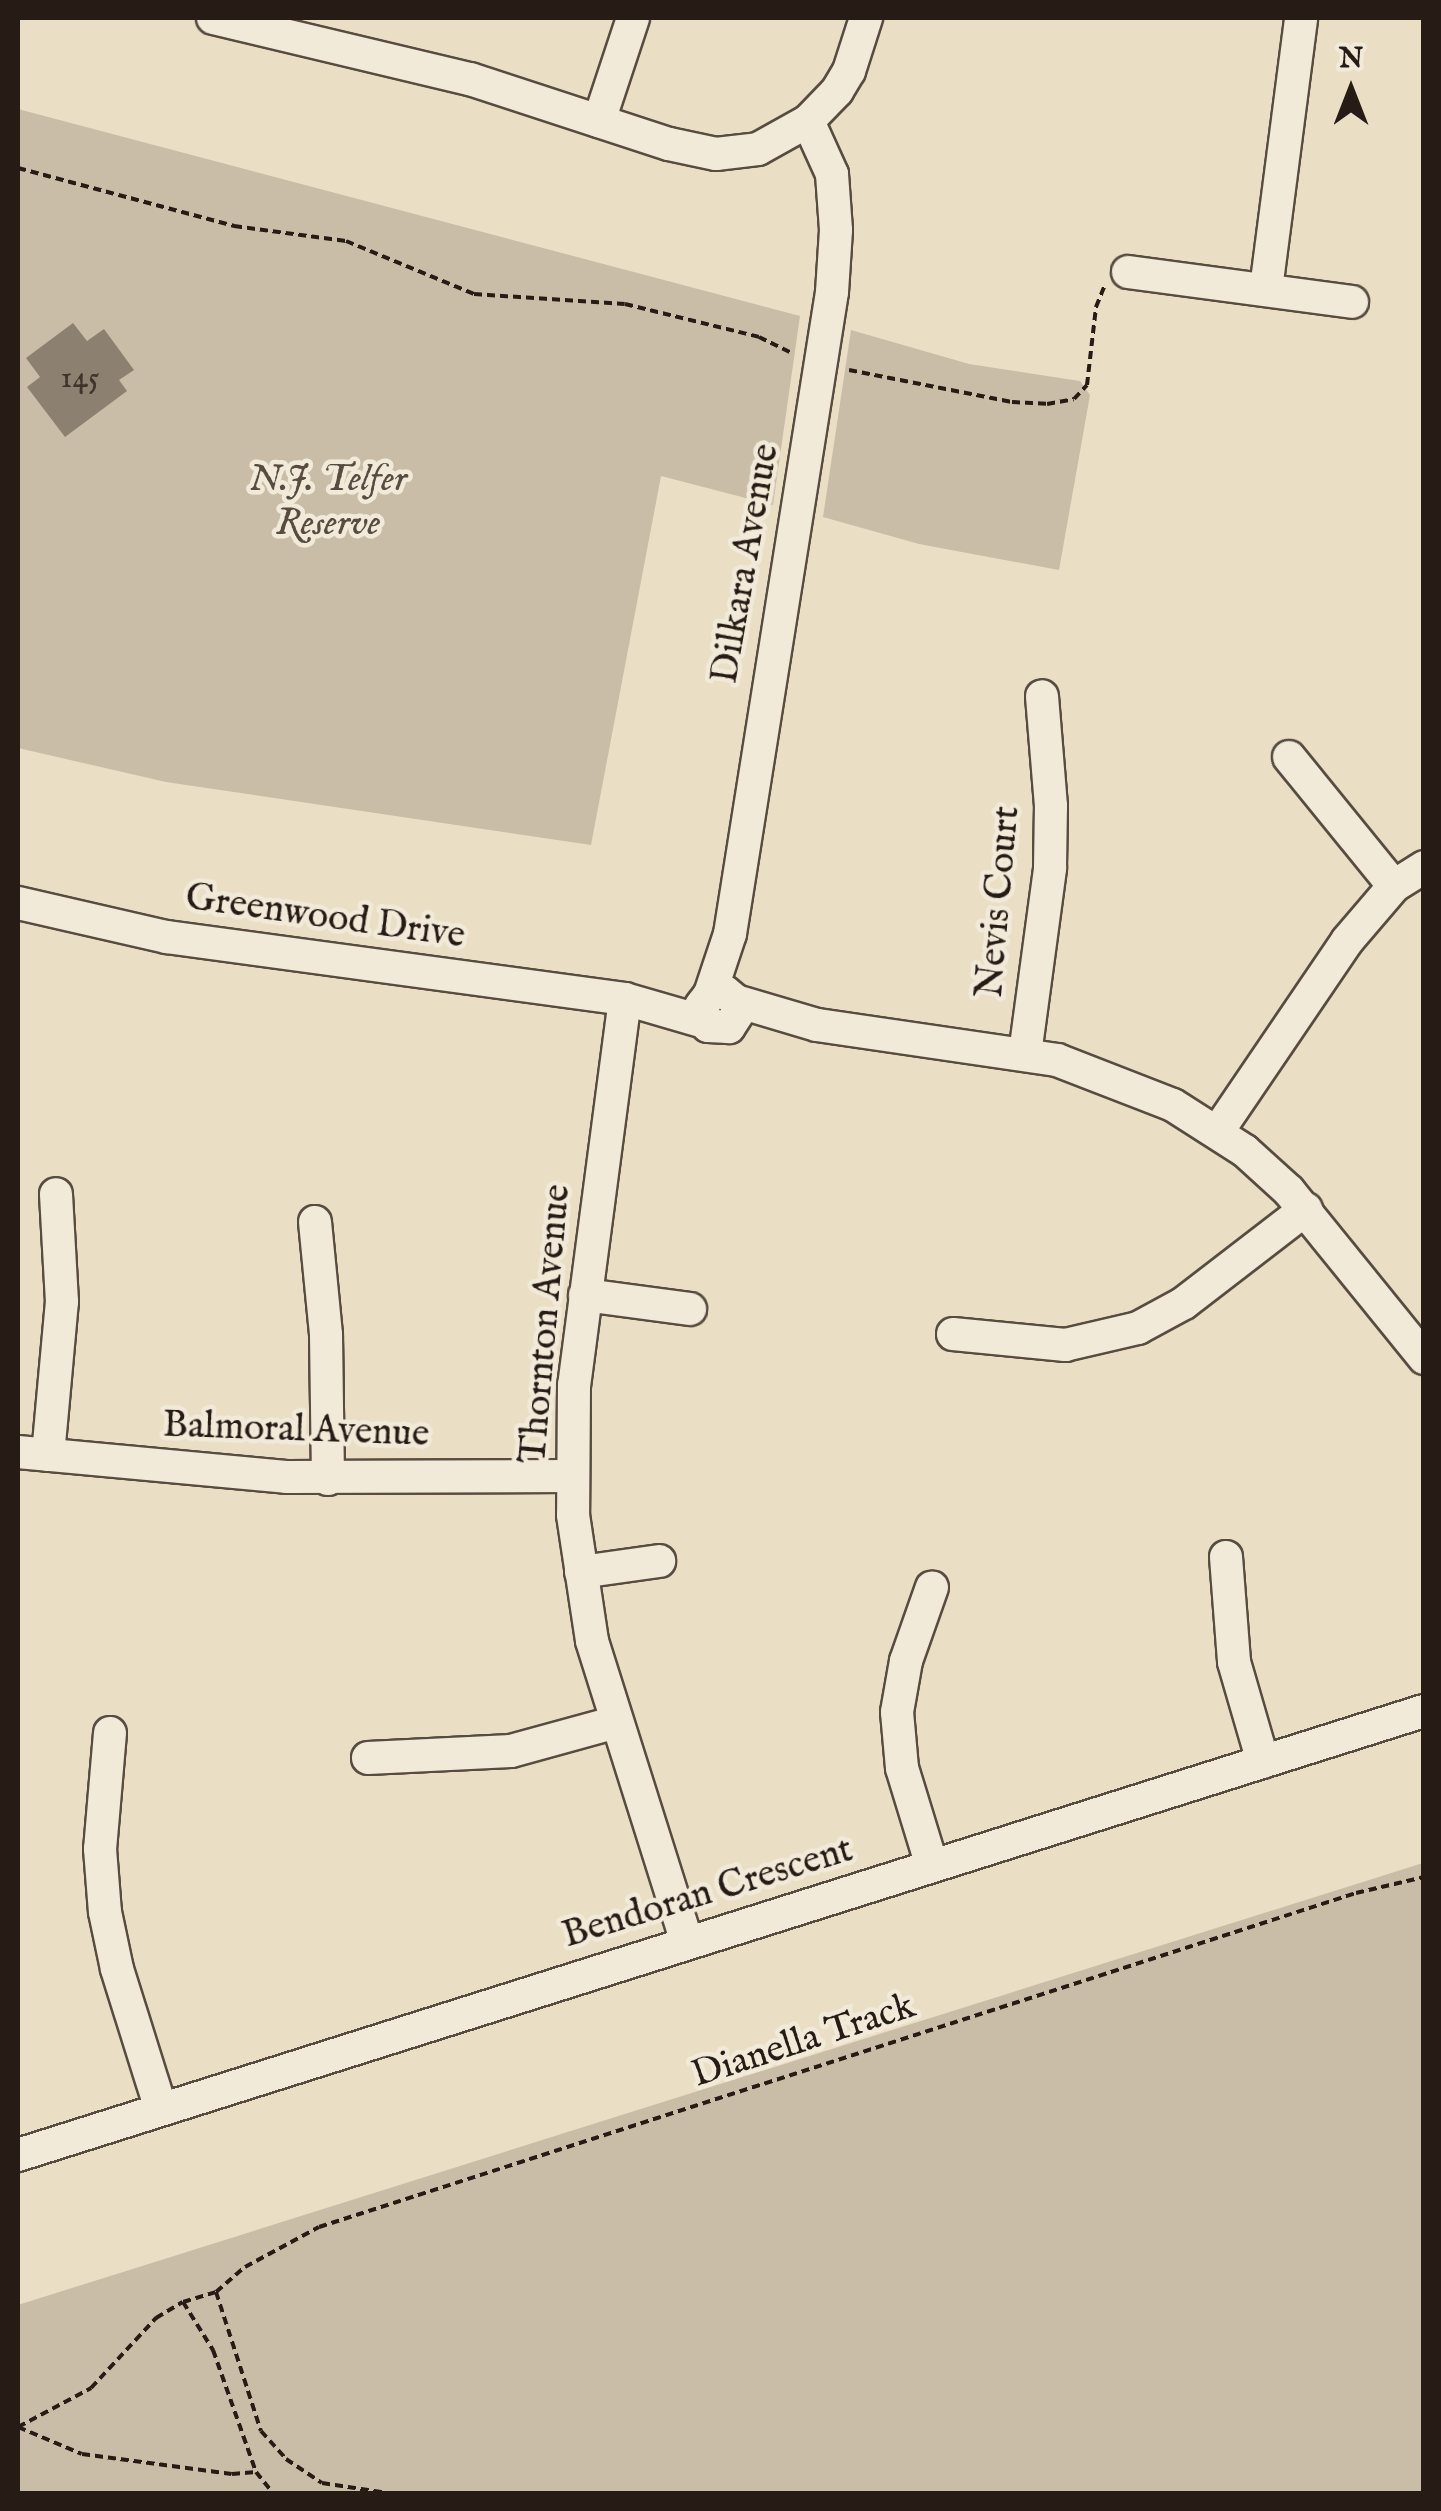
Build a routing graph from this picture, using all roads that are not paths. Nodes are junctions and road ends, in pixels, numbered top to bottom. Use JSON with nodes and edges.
{"nodes":[{"id":1,"x":212,"y":18,"type":"edge"},
{"id":2,"x":632,"y":18,"type":"edge"},
{"id":3,"x":866,"y":18,"type":"edge"},
{"id":4,"x":1302,"y":18,"type":"edge"},
{"id":5,"x":328,"y":31,"type":"edge"},
{"id":6,"x":598,"y":121,"type":"junction"},
{"id":7,"x":802,"y":126,"type":"junction"},
{"id":8,"x":1128,"y":272,"type":"road end"},
{"id":9,"x":1266,"y":290,"type":"junction"},
{"id":10,"x":1352,"y":302,"type":"dead end"},
{"id":11,"x":1042,"y":696,"type":"dead end"},
{"id":12,"x":1289,"y":758,"type":"dead end"},
{"id":13,"x":1424,"y":867,"type":"edge"},
{"id":14,"x":1394,"y":886,"type":"junction"},
{"id":15,"x":18,"y":903,"type":"edge"},
{"id":16,"x":624,"y":999,"type":"junction"},
{"id":17,"x":720,"y":1007,"type":"junction"},
{"id":18,"x":1025,"y":1054,"type":"junction"},
{"id":19,"x":1218,"y":1130,"type":"junction"},
{"id":20,"x":56,"y":1194,"type":"dead end"},
{"id":21,"x":1306,"y":1209,"type":"junction"},
{"id":22,"x":315,"y":1222,"type":"dead end"},
{"id":23,"x":585,"y":1295,"type":"junction"},
{"id":24,"x":690,"y":1309,"type":"dead end"},
{"id":25,"x":953,"y":1334,"type":"dead end"},
{"id":26,"x":1424,"y":1358,"type":"edge"},
{"id":27,"x":33,"y":1454,"type":"edge"},
{"id":28,"x":571,"y":1476,"type":"junction"},
{"id":29,"x":328,"y":1479,"type":"junction"},
{"id":30,"x":1226,"y":1557,"type":"dead end"},
{"id":31,"x":659,"y":1561,"type":"dead end"},
{"id":32,"x":581,"y":1572,"type":"junction"},
{"id":33,"x":932,"y":1587,"type":"dead end"},
{"id":34,"x":1424,"y":1711,"type":"edge"},
{"id":35,"x":616,"y":1722,"type":"junction"},
{"id":36,"x":110,"y":1732,"type":"dead end"},
{"id":37,"x":368,"y":1758,"type":"dead end"},
{"id":38,"x":1263,"y":1762,"type":"junction"},
{"id":39,"x":932,"y":1866,"type":"junction"},
{"id":40,"x":687,"y":1942,"type":"junction"},
{"id":41,"x":161,"y":2109,"type":"junction"},
{"id":42,"x":18,"y":2154,"type":"edge"}],
"edges":[{"from":1,"to":5,"type":"street"},
{"from":2,"to":6,"type":"street"},
{"from":3,"to":7,"type":"street"},
{"from":4,"to":9,"type":"street"},
{"from":5,"to":6,"type":"street"},
{"from":6,"to":7,"type":"street"},
{"from":7,"to":17,"type":"street","name":"Dilkara Avenue"},
{"from":8,"to":9,"type":"street"},
{"from":9,"to":10,"type":"street"},
{"from":11,"to":18,"type":"street","name":"Nevis Court"},
{"from":12,"to":14,"type":"street"},
{"from":13,"to":14,"type":"street"},
{"from":14,"to":19,"type":"street"},
{"from":15,"to":16,"type":"street","name":"Greenwood Drive"},
{"from":16,"to":17,"type":"street","name":"Greenwood Drive"},
{"from":16,"to":23,"type":"street","name":"Thornton Avenue"},
{"from":17,"to":18,"type":"street","name":"Greenwood Drive"},
{"from":18,"to":19,"type":"street","name":"Greenwood Drive"},
{"from":19,"to":21,"type":"street","name":"Greenwood Drive"},
{"from":20,"to":27,"type":"street"},
{"from":21,"to":25,"type":"street"},
{"from":21,"to":26,"type":"street","name":"Greenwood Drive"},
{"from":22,"to":29,"type":"street"},
{"from":23,"to":24,"type":"street"},
{"from":23,"to":28,"type":"street","name":"Thornton Avenue"},
{"from":27,"to":29,"type":"street","name":"Balmoral Avenue"},
{"from":28,"to":29,"type":"street","name":"Balmoral Avenue"},
{"from":28,"to":32,"type":"street","name":"Thornton Avenue"},
{"from":30,"to":38,"type":"street"},
{"from":31,"to":32,"type":"street"},
{"from":32,"to":35,"type":"street","name":"Thornton Avenue"},
{"from":33,"to":39,"type":"street"},
{"from":34,"to":38,"type":"street","name":"Bendoran Crescent"},
{"from":35,"to":37,"type":"street"},
{"from":35,"to":40,"type":"street","name":"Thornton Avenue"},
{"from":36,"to":41,"type":"street"},
{"from":38,"to":39,"type":"street","name":"Bendoran Crescent"},
{"from":39,"to":40,"type":"street","name":"Bendoran Crescent"},
{"from":40,"to":41,"type":"street","name":"Bendoran Crescent"},
{"from":41,"to":42,"type":"street","name":"Bendoran Crescent"}]}
